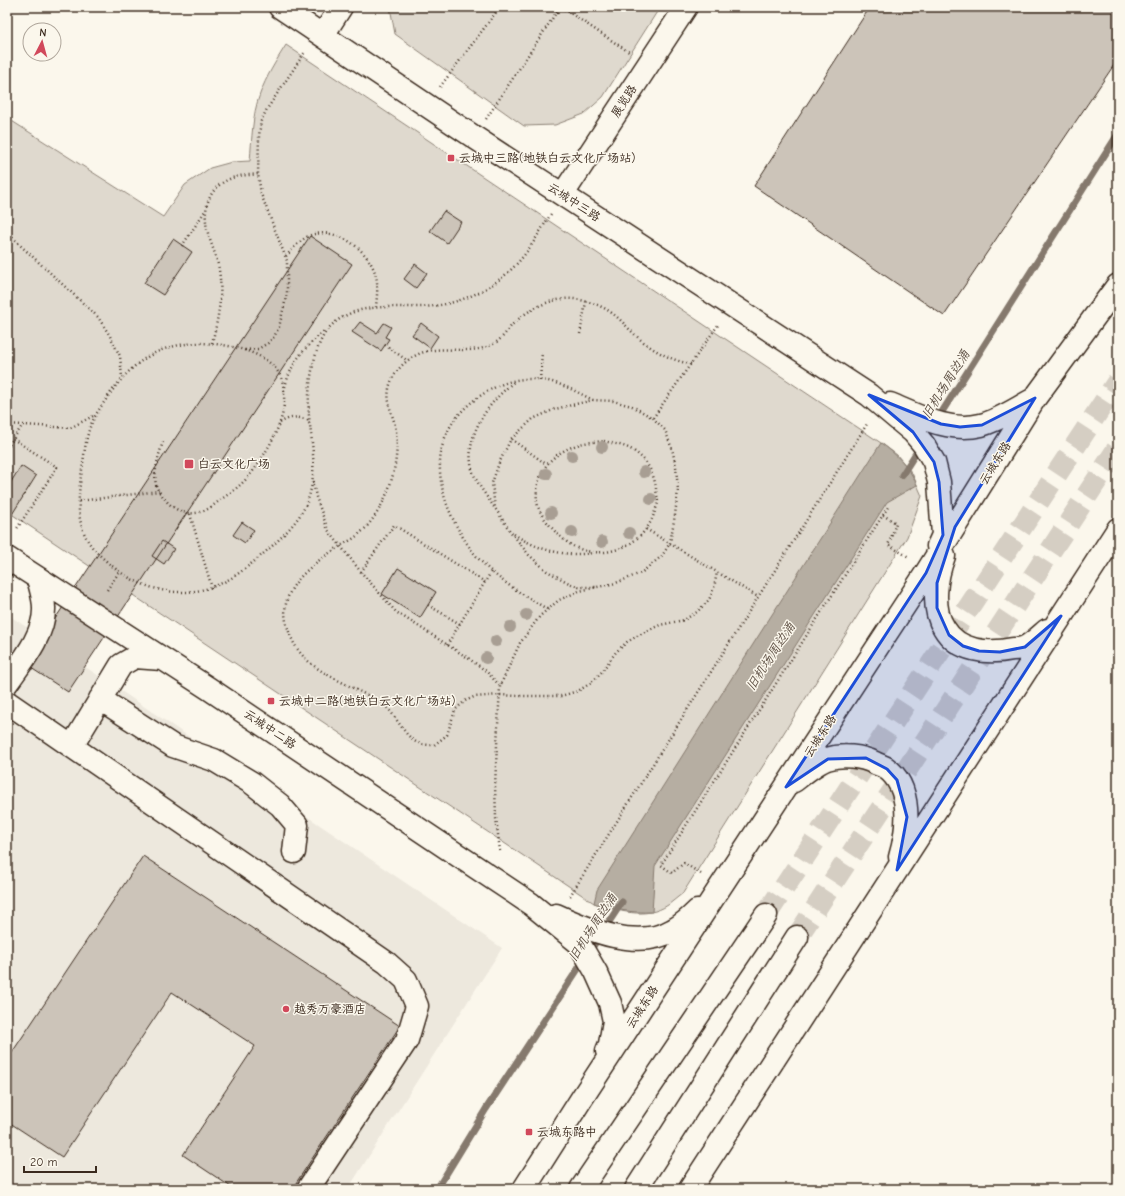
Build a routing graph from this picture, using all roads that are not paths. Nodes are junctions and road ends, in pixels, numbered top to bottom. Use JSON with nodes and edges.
{"nodes":[{"id":1,"x":280,"y":7,"type":"edge"},
{"id":2,"x":341,"y":7,"type":"edge"},
{"id":3,"x":686,"y":7,"type":"edge"},
{"id":4,"x":322,"y":35,"type":"junction"},
{"id":5,"x":563,"y":194,"type":"junction"},
{"id":6,"x":1118,"y":285,"type":"edge"},
{"id":7,"x":869,"y":395,"type":"junction"},
{"id":8,"x":1035,"y":398,"type":"junction"},
{"id":9,"x":955,"y":527,"type":"junction"},
{"id":10,"x":1118,"y":529,"type":"edge"},
{"id":11,"x":7,"y":558,"type":"edge"},
{"id":12,"x":926,"y":573,"type":"junction"},
{"id":13,"x":38,"y":578,"type":"junction"},
{"id":14,"x":1061,"y":616,"type":"junction"},
{"id":15,"x":164,"y":659,"type":"junction"},
{"id":16,"x":7,"y":683,"type":"edge"},
{"id":17,"x":100,"y":699,"type":"junction"},
{"id":18,"x":7,"y":702,"type":"edge"},
{"id":19,"x":72,"y":746,"type":"junction"},
{"id":20,"x":786,"y":787,"type":"junction"},
{"id":21,"x":294,"y":852,"type":"dead end"},
{"id":22,"x":897,"y":870,"type":"junction"},
{"id":23,"x":714,"y":896,"type":"junction"},
{"id":24,"x":531,"y":904,"type":"junction"},
{"id":25,"x":766,"y":915,"type":"tunnel mouth"},
{"id":26,"x":797,"y":937,"type":"tunnel mouth"},
{"id":27,"x":582,"y":1098,"type":"junction"},
{"id":28,"x":308,"y":1189,"type":"edge"},
{"id":29,"x":524,"y":1189,"type":"edge"},
{"id":30,"x":581,"y":1189,"type":"edge"},
{"id":31,"x":636,"y":1189,"type":"edge"},
{"id":32,"x":690,"y":1189,"type":"edge"}],
"edges":[{"from":1,"to":4,"type":"street","name":"云城中三路"},
{"from":2,"to":4,"type":"street"},
{"from":3,"to":5,"type":"street","name":"展览路"},
{"from":4,"to":5,"type":"street","name":"云城中三路"},
{"from":5,"to":7,"type":"street","name":"云城中三路"},
{"from":6,"to":8,"type":"street","name":"云城东路"},
{"from":7,"to":8,"type":"street"},
{"from":7,"to":12,"type":"street"},
{"from":8,"to":9,"type":"street","name":"云城东路"},
{"from":9,"to":12,"type":"street","name":"云城东路"},
{"from":9,"to":14,"type":"street"},
{"from":10,"to":14,"type":"street"},
{"from":11,"to":13,"type":"street","name":"云城中二路"},
{"from":12,"to":20,"type":"street","name":"云城东路"},
{"from":13,"to":15,"type":"street","name":"云城中二路"},
{"from":13,"to":16,"type":"street"},
{"from":14,"to":22,"type":"street"},
{"from":15,"to":17,"type":"street"},
{"from":15,"to":24,"type":"street","name":"云城中二路"},
{"from":17,"to":19,"type":"street"},
{"from":17,"to":21,"type":"street"},
{"from":18,"to":19,"type":"street"},
{"from":19,"to":28,"type":"street"},
{"from":20,"to":22,"type":"street"},
{"from":20,"to":23,"type":"street","name":"云城东路"},
{"from":22,"to":32,"type":"street"},
{"from":23,"to":24,"type":"street"},
{"from":23,"to":27,"type":"street","name":"云城东路"},
{"from":24,"to":27,"type":"street"},
{"from":25,"to":30,"type":"street"},
{"from":26,"to":31,"type":"street"},
{"from":27,"to":29,"type":"street","name":"云城东路"}]}
